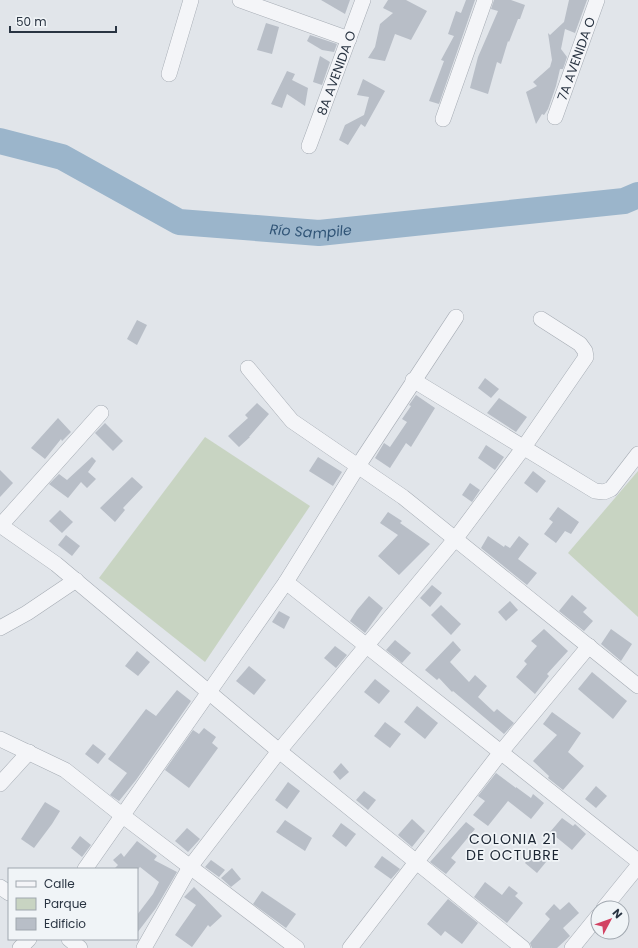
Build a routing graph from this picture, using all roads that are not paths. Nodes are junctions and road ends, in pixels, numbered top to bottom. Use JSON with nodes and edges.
{"nodes":[{"id":1,"x":191,"y":0,"type":"edge"},
{"id":2,"x":240,"y":0,"type":"edge"},
{"id":3,"x":363,"y":0,"type":"edge"},
{"id":4,"x":485,"y":0,"type":"edge"},
{"id":5,"x":597,"y":0,"type":"edge"},
{"id":6,"x":349,"y":39,"type":"junction"},
{"id":7,"x":168,"y":74,"type":"dead end"},
{"id":8,"x":554,"y":117,"type":"dead end"},
{"id":9,"x":443,"y":119,"type":"dead end"},
{"id":10,"x":309,"y":146,"type":"dead end"},
{"id":11,"x":456,"y":317,"type":"dead end"},
{"id":12,"x":541,"y":319,"type":"dead end"},
{"id":13,"x":248,"y":368,"type":"dead end"},
{"id":14,"x":413,"y":380,"type":"junction"},
{"id":15,"x":101,"y":412,"type":"dead end"},
{"id":16,"x":524,"y":447,"type":"junction"},
{"id":17,"x":638,"y":454,"type":"edge"},
{"id":18,"x":358,"y":466,"type":"junction"},
{"id":19,"x":0,"y":525,"type":"edge"},
{"id":20,"x":456,"y":538,"type":"junction"},
{"id":21,"x":76,"y":580,"type":"junction"},
{"id":22,"x":286,"y":582,"type":"junction"},
{"id":23,"x":0,"y":628,"type":"edge"},
{"id":24,"x":366,"y":646,"type":"junction"},
{"id":25,"x":589,"y":646,"type":"junction"},
{"id":26,"x":638,"y":686,"type":"edge"},
{"id":27,"x":210,"y":692,"type":"junction"},
{"id":28,"x":0,"y":739,"type":"edge"},
{"id":29,"x":279,"y":751,"type":"junction"},
{"id":30,"x":28,"y":752,"type":"junction"},
{"id":31,"x":500,"y":752,"type":"junction"},
{"id":32,"x":0,"y":784,"type":"edge"},
{"id":33,"x":123,"y":816,"type":"junction"},
{"id":34,"x":638,"y":861,"type":"edge"},
{"id":35,"x":415,"y":862,"type":"junction"},
{"id":36,"x":638,"y":866,"type":"edge"},
{"id":37,"x":190,"y":867,"type":"junction"},
{"id":38,"x":86,"y":868,"type":"edge"},
{"id":39,"x":0,"y":887,"type":"edge"},
{"id":40,"x":8,"y":893,"type":"edge"},
{"id":41,"x":610,"y":900,"type":"edge"},
{"id":42,"x":590,"y":926,"type":"edge"},
{"id":43,"x":28,"y":940,"type":"edge"},
{"id":44,"x":70,"y":940,"type":"edge"},
{"id":45,"x":20,"y":948,"type":"edge"},
{"id":46,"x":80,"y":948,"type":"edge"},
{"id":47,"x":144,"y":948,"type":"edge"},
{"id":48,"x":297,"y":948,"type":"edge"},
{"id":49,"x":350,"y":948,"type":"edge"},
{"id":50,"x":522,"y":948,"type":"edge"},
{"id":51,"x":572,"y":948,"type":"edge"}],
"edges":[{"from":1,"to":7,"type":"street"},
{"from":2,"to":6,"type":"street"},
{"from":3,"to":6,"type":"street","name":"8A AVENIDA O"},
{"from":4,"to":9,"type":"street"},
{"from":5,"to":8,"type":"street","name":"7A AVENIDA O"},
{"from":6,"to":10,"type":"street","name":"8A AVENIDA O"},
{"from":11,"to":14,"type":"street"},
{"from":12,"to":16,"type":"street"},
{"from":13,"to":18,"type":"street"},
{"from":14,"to":16,"type":"street"},
{"from":14,"to":18,"type":"street"},
{"from":15,"to":19,"type":"street"},
{"from":16,"to":17,"type":"street"},
{"from":16,"to":20,"type":"street"},
{"from":18,"to":20,"type":"street"},
{"from":18,"to":22,"type":"street"},
{"from":19,"to":21,"type":"street"},
{"from":20,"to":24,"type":"street"},
{"from":20,"to":25,"type":"street"},
{"from":21,"to":23,"type":"street"},
{"from":21,"to":27,"type":"street"},
{"from":22,"to":24,"type":"street"},
{"from":22,"to":27,"type":"street"},
{"from":24,"to":29,"type":"street"},
{"from":24,"to":31,"type":"street"},
{"from":25,"to":26,"type":"street"},
{"from":25,"to":31,"type":"street"},
{"from":27,"to":29,"type":"street"},
{"from":27,"to":33,"type":"street"},
{"from":28,"to":30,"type":"street"},
{"from":29,"to":35,"type":"street"},
{"from":29,"to":37,"type":"street"},
{"from":30,"to":32,"type":"street"},
{"from":30,"to":33,"type":"street"},
{"from":31,"to":34,"type":"street"},
{"from":31,"to":35,"type":"street"},
{"from":33,"to":37,"type":"street"},
{"from":33,"to":38,"type":"street"},
{"from":35,"to":49,"type":"street"},
{"from":35,"to":50,"type":"street"},
{"from":36,"to":41,"type":"street"},
{"from":37,"to":47,"type":"street"},
{"from":37,"to":48,"type":"street"},
{"from":39,"to":40,"type":"street"},
{"from":42,"to":51,"type":"street"},
{"from":43,"to":45,"type":"street"},
{"from":44,"to":46,"type":"street"}]}
